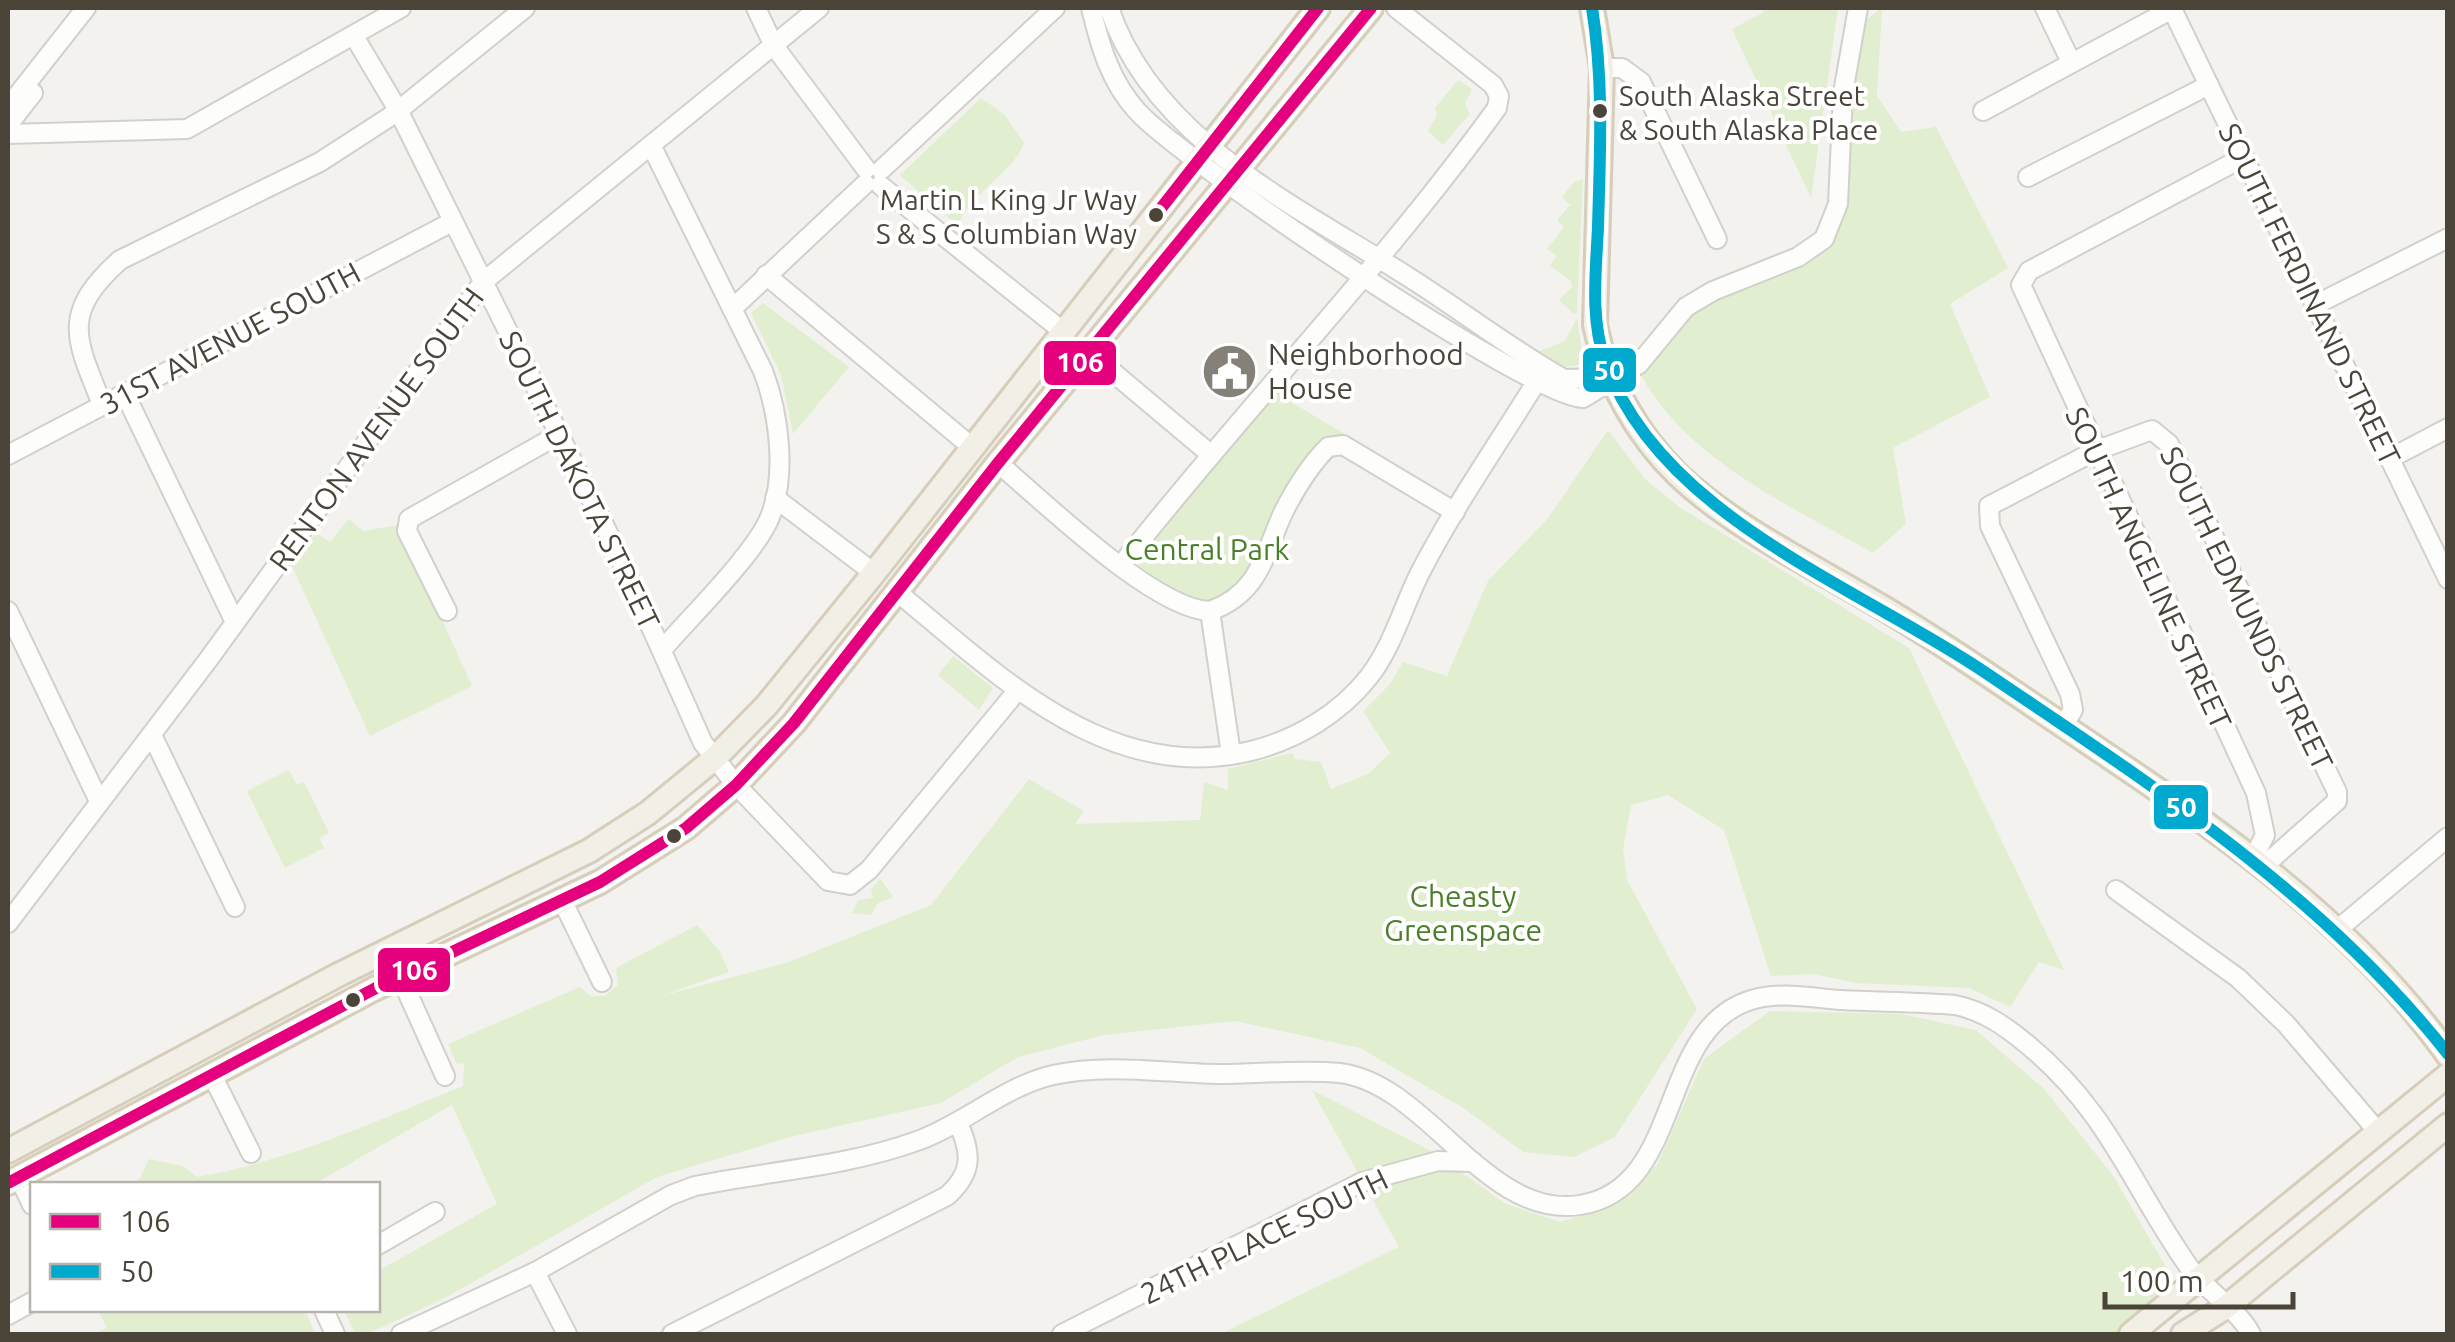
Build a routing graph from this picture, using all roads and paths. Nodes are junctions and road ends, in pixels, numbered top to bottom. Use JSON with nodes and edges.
{"nodes":[{"id":1,"x":86,"y":8,"type":"edge"},
{"id":2,"x":401,"y":8,"type":"edge"},
{"id":3,"x":525,"y":8,"type":"edge"},
{"id":4,"x":756,"y":8,"type":"edge"},
{"id":5,"x":819,"y":8,"type":"edge"},
{"id":6,"x":1055,"y":8,"type":"edge"},
{"id":7,"x":1091,"y":8,"type":"edge"},
{"id":8,"x":1109,"y":8,"type":"edge"},
{"id":9,"x":1318,"y":8,"type":"edge"},
{"id":10,"x":1370,"y":8,"type":"edge"},
{"id":11,"x":1396,"y":8,"type":"edge"},
{"id":12,"x":1592,"y":8,"type":"edge"},
{"id":13,"x":2045,"y":8,"type":"edge"},
{"id":14,"x":2173,"y":8,"type":"edge"},
{"id":15,"x":1860,"y":9,"type":"edge"},
{"id":16,"x":354,"y":36,"type":"junction"},
{"id":17,"x":62,"y":41,"type":"junction"},
{"id":18,"x":774,"y":46,"type":"junction"},
{"id":19,"x":2070,"y":60,"type":"junction"},
{"id":20,"x":1602,"y":68,"type":"junction"},
{"id":21,"x":2209,"y":85,"type":"junction"},
{"id":22,"x":8,"y":107,"type":"edge"},
{"id":23,"x":398,"y":110,"type":"junction"},
{"id":24,"x":1983,"y":111,"type":"dead end"},
{"id":25,"x":8,"y":124,"type":"edge"},
{"id":26,"x":8,"y":134,"type":"edge"},
{"id":27,"x":651,"y":145,"type":"junction"},
{"id":28,"x":1203,"y":154,"type":"junction"},
{"id":29,"x":2244,"y":157,"type":"junction"},
{"id":30,"x":873,"y":177,"type":"junction"},
{"id":31,"x":1233,"y":177,"type":"junction"},
{"id":32,"x":2028,"y":177,"type":"dead end"},
{"id":33,"x":452,"y":222,"type":"junction"},
{"id":34,"x":1716,"y":238,"type":"dead end"},
{"id":35,"x":2448,"y":238,"type":"edge"},
{"id":36,"x":1378,"y":258,"type":"junction"},
{"id":37,"x":1365,"y":275,"type":"junction"},
{"id":38,"x":766,"y":276,"type":"junction"},
{"id":39,"x":483,"y":282,"type":"junction"},
{"id":40,"x":2315,"y":305,"type":"junction"},
{"id":41,"x":732,"y":309,"type":"junction"},
{"id":42,"x":1066,"y":333,"type":"junction"},
{"id":43,"x":1090,"y":353,"type":"junction"},
{"id":44,"x":1541,"y":374,"type":"junction"},
{"id":45,"x":1612,"y":378,"type":"junction"},
{"id":46,"x":126,"y":396,"type":"junction"},
{"id":47,"x":102,"y":404,"type":"junction"},
{"id":48,"x":2448,"y":428,"type":"edge"},
{"id":49,"x":558,"y":434,"type":"junction"},
{"id":50,"x":973,"y":448,"type":"junction"},
{"id":51,"x":2095,"y":452,"type":"junction"},
{"id":52,"x":1209,"y":453,"type":"junction"},
{"id":53,"x":8,"y":454,"type":"edge"},
{"id":54,"x":2389,"y":459,"type":"junction"},
{"id":55,"x":998,"y":463,"type":"junction"},
{"id":56,"x":775,"y":498,"type":"junction"},
{"id":57,"x":1456,"y":512,"type":"junction"},
{"id":58,"x":1122,"y":564,"type":"junction"},
{"id":59,"x":874,"y":572,"type":"junction"},
{"id":60,"x":2448,"y":579,"type":"edge"},
{"id":61,"x":896,"y":592,"type":"junction"},
{"id":62,"x":8,"y":611,"type":"edge"},
{"id":63,"x":1210,"y":611,"type":"junction"},
{"id":64,"x":446,"y":612,"type":"dead end"},
{"id":65,"x":234,"y":622,"type":"junction"},
{"id":66,"x":662,"y":650,"type":"junction"},
{"id":67,"x":1018,"y":690,"type":"junction"},
{"id":68,"x":2064,"y":726,"type":"junction"},
{"id":69,"x":152,"y":736,"type":"junction"},
{"id":70,"x":1231,"y":754,"type":"junction"},
{"id":71,"x":714,"y":758,"type":"junction"},
{"id":72,"x":736,"y":785,"type":"junction"},
{"id":73,"x":100,"y":801,"type":"junction"},
{"id":74,"x":2448,"y":837,"type":"edge"},
{"id":75,"x":2259,"y":861,"type":"junction"},
{"id":76,"x":2116,"y":890,"type":"dead end"},
{"id":77,"x":562,"y":900,"type":"junction"},
{"id":78,"x":235,"y":907,"type":"dead end"},
{"id":79,"x":8,"y":923,"type":"edge"},
{"id":80,"x":2337,"y":930,"type":"junction"},
{"id":81,"x":400,"y":976,"type":"junction"},
{"id":82,"x":602,"y":982,"type":"dead end"},
{"id":83,"x":2448,"y":1054,"type":"edge"},
{"id":84,"x":212,"y":1074,"type":"junction"},
{"id":85,"x":2448,"y":1075,"type":"edge"},
{"id":86,"x":444,"y":1076,"type":"dead end"},
{"id":87,"x":958,"y":1123,"type":"junction"},
{"id":88,"x":2445,"y":1128,"type":"edge"},
{"id":89,"x":2379,"y":1133,"type":"junction"},
{"id":90,"x":8,"y":1151,"type":"edge"},
{"id":91,"x":250,"y":1153,"type":"dead end"},
{"id":92,"x":1474,"y":1162,"type":"junction"},
{"id":93,"x":13,"y":1180,"type":"edge"},
{"id":94,"x":30,"y":1202,"type":"edge"},
{"id":95,"x":435,"y":1212,"type":"dead end"},
{"id":96,"x":380,"y":1244,"type":"edge"},
{"id":97,"x":534,"y":1272,"type":"junction"},
{"id":98,"x":2199,"y":1279,"type":"junction"},
{"id":99,"x":30,"y":1303,"type":"edge"},
{"id":100,"x":2226,"y":1308,"type":"junction"},
{"id":101,"x":8,"y":1315,"type":"edge"},
{"id":102,"x":400,"y":1334,"type":"edge"},
{"id":103,"x":568,"y":1334,"type":"edge"},
{"id":104,"x":672,"y":1334,"type":"edge"},
{"id":105,"x":1062,"y":1334,"type":"edge"},
{"id":106,"x":2131,"y":1334,"type":"edge"},
{"id":107,"x":2183,"y":1334,"type":"edge"},
{"id":108,"x":2250,"y":1334,"type":"edge"}],
"edges":[{"from":1,"to":17,"type":"street"},
{"from":2,"to":16,"type":"street"},
{"from":3,"to":23,"type":"street"},
{"from":4,"to":18,"type":"street"},
{"from":5,"to":18,"type":"street","name":"RENTON AVENUE SOUTH"},
{"from":6,"to":30,"type":"street"},
{"from":7,"to":28,"type":"street"},
{"from":8,"to":28,"type":"street"},
{"from":9,"to":28,"type":"main road"},
{"from":10,"to":31,"type":"main road"},
{"from":11,"to":36,"type":"street"},
{"from":12,"to":20,"type":"main road"},
{"from":13,"to":19,"type":"street"},
{"from":14,"to":19,"type":"street"},
{"from":14,"to":21,"type":"street","name":"SOUTH FERDINAND STREET"},
{"from":15,"to":45,"type":"street"},
{"from":16,"to":23,"type":"street","name":"SOUTH DAKOTA STREET"},
{"from":16,"to":26,"type":"street"},
{"from":17,"to":22,"type":"street"},
{"from":17,"to":25,"type":"street"},
{"from":18,"to":27,"type":"street","name":"RENTON AVENUE SOUTH"},
{"from":18,"to":30,"type":"street"},
{"from":19,"to":24,"type":"street"},
{"from":20,"to":34,"type":"street"},
{"from":20,"to":45,"type":"main road"},
{"from":21,"to":29,"type":"street","name":"SOUTH FERDINAND STREET"},
{"from":21,"to":32,"type":"street"},
{"from":23,"to":33,"type":"street","name":"SOUTH DAKOTA STREET"},
{"from":23,"to":47,"type":"street"},
{"from":27,"to":39,"type":"street","name":"RENTON AVENUE SOUTH"},
{"from":27,"to":41,"type":"street"},
{"from":28,"to":31,"type":"street"},
{"from":28,"to":42,"type":"main road"},
{"from":29,"to":40,"type":"street","name":"SOUTH FERDINAND STREET"},
{"from":29,"to":51,"type":"street","name":"SOUTH ANGELINE STREET"},
{"from":30,"to":38,"type":"street"},
{"from":30,"to":42,"type":"street"},
{"from":31,"to":36,"type":"street"},
{"from":31,"to":37,"type":"street"},
{"from":31,"to":43,"type":"main road"},
{"from":33,"to":39,"type":"street","name":"SOUTH DAKOTA STREET"},
{"from":33,"to":46,"type":"street","name":"31ST AVENUE SOUTH"},
{"from":35,"to":40,"type":"street"},
{"from":36,"to":37,"type":"street"},
{"from":36,"to":44,"type":"street"},
{"from":37,"to":44,"type":"street"},
{"from":37,"to":52,"type":"street"},
{"from":38,"to":41,"type":"street"},
{"from":38,"to":50,"type":"street"},
{"from":39,"to":49,"type":"street","name":"SOUTH DAKOTA STREET"},
{"from":39,"to":65,"type":"street","name":"RENTON AVENUE SOUTH"},
{"from":40,"to":54,"type":"street","name":"SOUTH FERDINAND STREET"},
{"from":41,"to":56,"type":"street"},
{"from":42,"to":50,"type":"main road"},
{"from":43,"to":52,"type":"street"},
{"from":43,"to":55,"type":"main road"},
{"from":44,"to":45,"type":"street"},
{"from":44,"to":57,"type":"street"},
{"from":45,"to":68,"type":"main road"},
{"from":46,"to":47,"type":"street","name":"31ST AVENUE SOUTH"},
{"from":46,"to":65,"type":"street"},
{"from":47,"to":53,"type":"street","name":"31ST AVENUE SOUTH"},
{"from":48,"to":54,"type":"street"},
{"from":49,"to":64,"type":"street"},
{"from":49,"to":66,"type":"street","name":"SOUTH DAKOTA STREET"},
{"from":50,"to":59,"type":"main road"},
{"from":51,"to":68,"type":"street"},
{"from":51,"to":75,"type":"street","name":"SOUTH ANGELINE STREET"},
{"from":51,"to":75,"type":"street","name":"SOUTH EDMUNDS STREET"},
{"from":52,"to":58,"type":"street"},
{"from":54,"to":60,"type":"street","name":"SOUTH FERDINAND STREET"},
{"from":55,"to":58,"type":"street"},
{"from":55,"to":61,"type":"main road"},
{"from":56,"to":59,"type":"street"},
{"from":56,"to":66,"type":"street"},
{"from":57,"to":63,"type":"street"},
{"from":57,"to":70,"type":"street"},
{"from":58,"to":63,"type":"street"},
{"from":59,"to":71,"type":"main road"},
{"from":61,"to":67,"type":"street"},
{"from":61,"to":72,"type":"main road"},
{"from":62,"to":73,"type":"street"},
{"from":63,"to":70,"type":"street"},
{"from":65,"to":69,"type":"street","name":"RENTON AVENUE SOUTH"},
{"from":66,"to":71,"type":"street","name":"SOUTH DAKOTA STREET"},
{"from":67,"to":70,"type":"street"},
{"from":67,"to":72,"type":"street","name":"SOUTH DAKOTA STREET"},
{"from":68,"to":75,"type":"main road"},
{"from":69,"to":73,"type":"street","name":"RENTON AVENUE SOUTH"},
{"from":69,"to":78,"type":"street"},
{"from":71,"to":72,"type":"street","name":"SOUTH DAKOTA STREET"},
{"from":71,"to":90,"type":"main road"},
{"from":72,"to":77,"type":"main road"},
{"from":73,"to":79,"type":"street","name":"RENTON AVENUE SOUTH"},
{"from":74,"to":80,"type":"street"},
{"from":75,"to":80,"type":"main road"},
{"from":76,"to":89,"type":"street"},
{"from":77,"to":81,"type":"main road"},
{"from":77,"to":82,"type":"street"},
{"from":80,"to":83,"type":"main road"},
{"from":81,"to":84,"type":"main road"},
{"from":81,"to":86,"type":"street"},
{"from":84,"to":91,"type":"street"},
{"from":84,"to":93,"type":"main road"},
{"from":85,"to":89,"type":"main road"},
{"from":87,"to":92,"type":"street"},
{"from":87,"to":97,"type":"street"},
{"from":87,"to":104,"type":"street"},
{"from":88,"to":100,"type":"main road"},
{"from":89,"to":98,"type":"main road"},
{"from":92,"to":98,"type":"street"},
{"from":92,"to":105,"type":"street","name":"24TH PLACE SOUTH"},
{"from":93,"to":94,"type":"street"},
{"from":95,"to":96,"type":"street"},
{"from":97,"to":102,"type":"street"},
{"from":97,"to":103,"type":"street"},
{"from":98,"to":100,"type":"street"},
{"from":98,"to":106,"type":"main road"},
{"from":99,"to":101,"type":"street"},
{"from":100,"to":107,"type":"main road"},
{"from":100,"to":108,"type":"street"}]}
